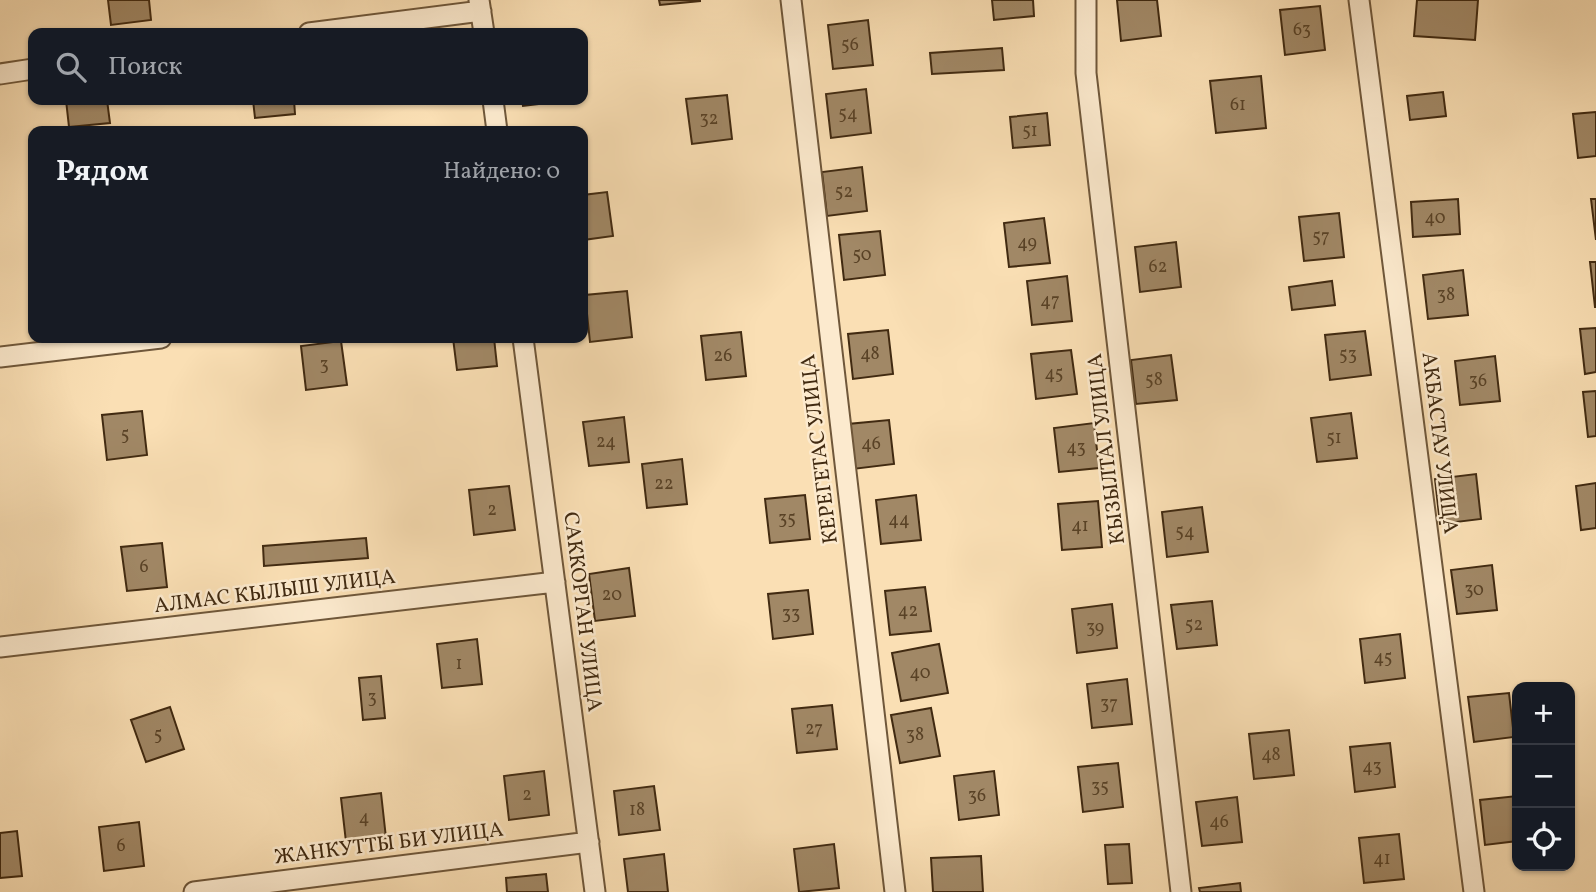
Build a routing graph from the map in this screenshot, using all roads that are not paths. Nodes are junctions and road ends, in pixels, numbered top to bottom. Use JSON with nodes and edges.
{"nodes":[{"id":1,"x":790,"y":0,"type":"edge"},
{"id":2,"x":1086,"y":0,"type":"edge"},
{"id":3,"x":1359,"y":0,"type":"edge"},
{"id":4,"x":480,"y":5,"type":"edge"},
{"id":5,"x":340,"y":28,"type":"edge"},
{"id":6,"x":483,"y":28,"type":"edge"},
{"id":7,"x":28,"y":70,"type":"edge"},
{"id":8,"x":0,"y":74,"type":"edge"},
{"id":9,"x":494,"y":105,"type":"edge"},
{"id":10,"x":496,"y":126,"type":"edge"},
{"id":11,"x":119,"y":343,"type":"edge"},
{"id":12,"x":524,"y":343,"type":"edge"},
{"id":13,"x":0,"y":357,"type":"edge"},
{"id":14,"x":555,"y":582,"type":"junction"},
{"id":15,"x":0,"y":648,"type":"edge"},
{"id":16,"x":589,"y":842,"type":"junction"},
{"id":17,"x":194,"y":892,"type":"edge"},
{"id":18,"x":596,"y":892,"type":"edge"},
{"id":19,"x":895,"y":892,"type":"edge"},
{"id":20,"x":1181,"y":892,"type":"edge"},
{"id":21,"x":1474,"y":892,"type":"edge"}],
"edges":[{"from":1,"to":19,"type":"street","name":"КЕРЕГЕТАС УЛИЦА"},
{"from":2,"to":20,"type":"street","name":"КЫЗЫЛТАЛ УЛИЦА"},
{"from":3,"to":21,"type":"street","name":"АКБАСТАУ УЛИЦА"},
{"from":4,"to":5,"type":"street"},
{"from":4,"to":6,"type":"street"},
{"from":7,"to":8,"type":"street"},
{"from":9,"to":10,"type":"street"},
{"from":11,"to":13,"type":"street"},
{"from":12,"to":14,"type":"street","name":"САККОРГАН УЛИЦА"},
{"from":14,"to":15,"type":"street","name":"АЛМАС КЫЛЫШ УЛИЦА"},
{"from":14,"to":16,"type":"street","name":"САККОРГАН УЛИЦА"},
{"from":16,"to":17,"type":"street","name":"ЖАНКУТТЫ БИ УЛИЦА"},
{"from":16,"to":18,"type":"street","name":"САККОРГАН УЛИЦА"}]}
